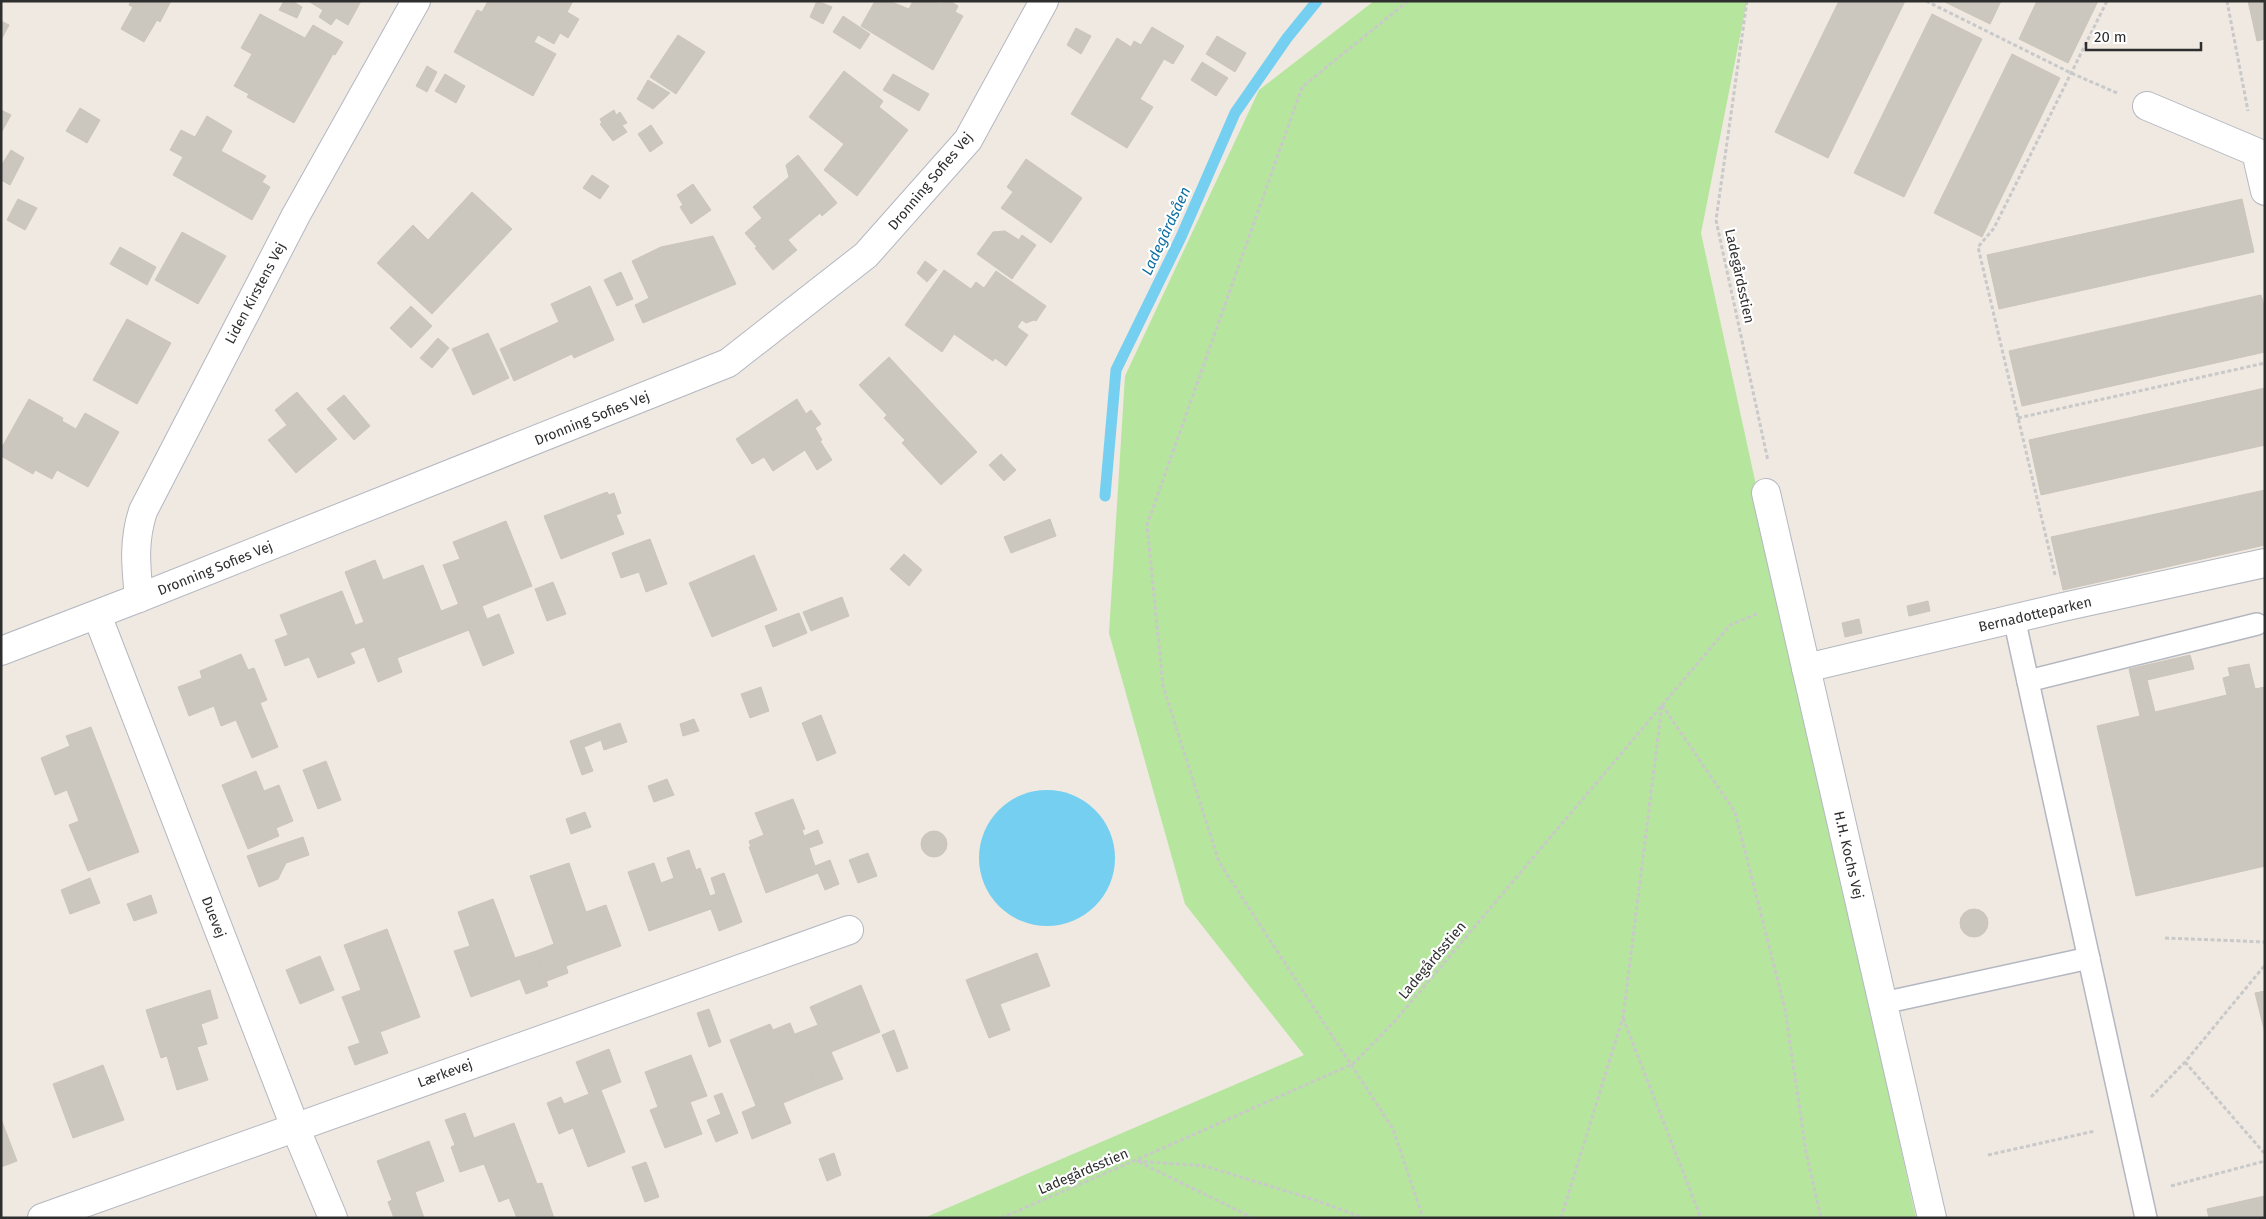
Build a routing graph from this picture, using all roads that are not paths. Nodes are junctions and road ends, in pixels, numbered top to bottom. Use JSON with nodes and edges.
{"nodes":[{"id":1,"x":416,"y":1,"type":"edge"},
{"id":2,"x":1044,"y":1,"type":"edge"},
{"id":3,"x":2147,"y":106,"type":"road end"},
{"id":4,"x":2265,"y":191,"type":"edge"},
{"id":5,"x":1766,"y":493,"type":"road end"},
{"id":6,"x":2265,"y":563,"type":"edge"},
{"id":7,"x":139,"y":598,"type":"junction"},
{"id":8,"x":97,"y":615,"type":"junction"},
{"id":9,"x":2014,"y":618,"type":"junction"},
{"id":10,"x":2257,"y":624,"type":"dead end"},
{"id":11,"x":1,"y":651,"type":"edge"},
{"id":12,"x":1806,"y":668,"type":"junction"},
{"id":13,"x":2028,"y":681,"type":"junction"},
{"id":14,"x":849,"y":930,"type":"dead end"},
{"id":15,"x":2089,"y":958,"type":"junction"},
{"id":16,"x":1883,"y":1003,"type":"junction"},
{"id":17,"x":295,"y":1126,"type":"junction"},
{"id":18,"x":42,"y":1218,"type":"edge"},
{"id":19,"x":333,"y":1218,"type":"edge"},
{"id":20,"x":1932,"y":1218,"type":"edge"},
{"id":21,"x":2146,"y":1218,"type":"edge"}],
"edges":[{"from":1,"to":7,"type":"street","name":"Liden Kirstens Vej"},
{"from":2,"to":7,"type":"street","name":"Dronning Sofies Vej"},
{"from":3,"to":4,"type":"street"},
{"from":5,"to":12,"type":"street","name":"H.H. Kochs Vej"},
{"from":6,"to":9,"type":"street","name":"Bernadotteparken"},
{"from":7,"to":8,"type":"street","name":"Dronning Sofies Vej"},
{"from":8,"to":11,"type":"street","name":"Dronning Sofies Vej"},
{"from":8,"to":17,"type":"street","name":"Duevej"},
{"from":9,"to":12,"type":"street","name":"Bernadotteparken"},
{"from":9,"to":13,"type":"lane"},
{"from":10,"to":13,"type":"lane"},
{"from":12,"to":16,"type":"street","name":"H.H. Kochs Vej"},
{"from":13,"to":15,"type":"lane"},
{"from":14,"to":17,"type":"street","name":"Lærkevej"},
{"from":15,"to":16,"type":"lane"},
{"from":15,"to":21,"type":"lane"},
{"from":16,"to":20,"type":"street","name":"H.H. Kochs Vej"},
{"from":17,"to":18,"type":"street","name":"Lærkevej"},
{"from":17,"to":19,"type":"street","name":"Duevej"}]}
